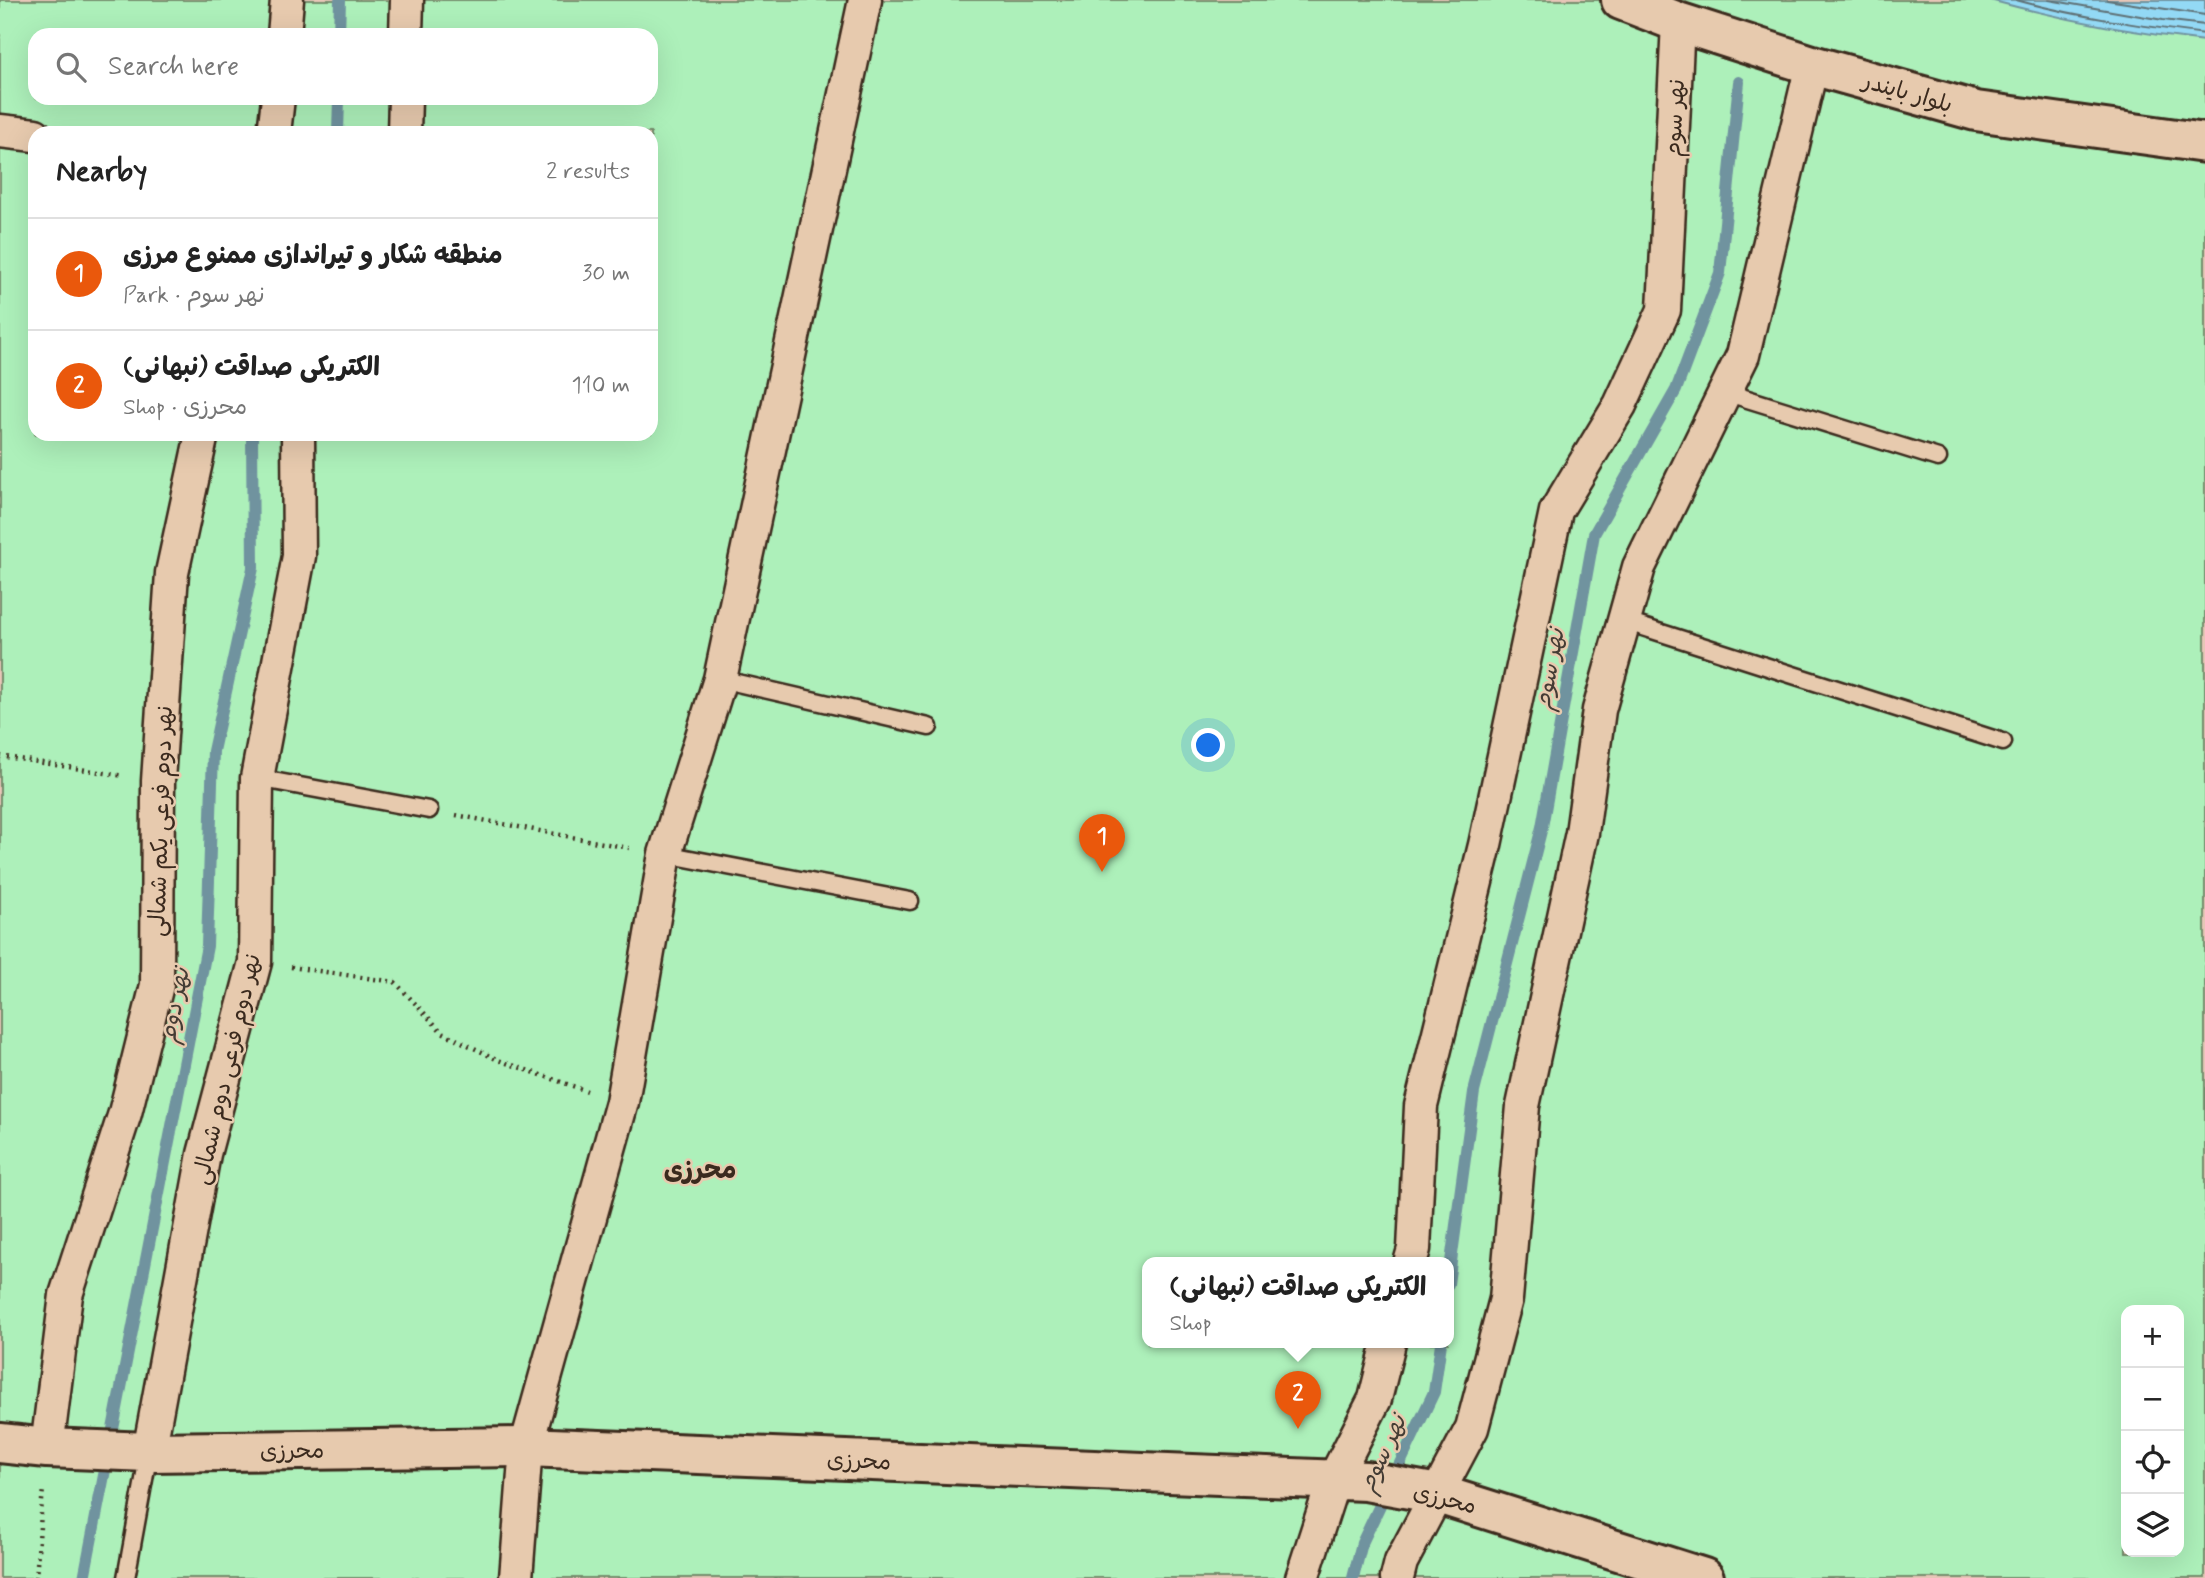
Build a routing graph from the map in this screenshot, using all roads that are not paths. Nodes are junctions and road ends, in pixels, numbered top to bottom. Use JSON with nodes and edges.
{"nodes":[{"id":1,"x":287,"y":0,"type":"edge"},
{"id":2,"x":407,"y":0,"type":"edge"},
{"id":3,"x":865,"y":0,"type":"edge"},
{"id":4,"x":1620,"y":0,"type":"edge"},
{"id":5,"x":1678,"y":22,"type":"junction"},
{"id":6,"x":285,"y":28,"type":"edge"},
{"id":7,"x":406,"y":28,"type":"edge"},
{"id":8,"x":1812,"y":65,"type":"junction"},
{"id":9,"x":277,"y":105,"type":"edge"},
{"id":10,"x":405,"y":105,"type":"edge"},
{"id":11,"x":275,"y":126,"type":"edge"},
{"id":12,"x":404,"y":126,"type":"edge"},
{"id":13,"x":0,"y":131,"type":"edge"},
{"id":14,"x":28,"y":134,"type":"edge"},
{"id":15,"x":2205,"y":143,"type":"edge"},
{"id":16,"x":1725,"y":392,"type":"junction"},
{"id":17,"x":200,"y":441,"type":"edge"},
{"id":18,"x":298,"y":441,"type":"edge"},
{"id":19,"x":1937,"y":458,"type":"dead end"},
{"id":20,"x":1624,"y":621,"type":"junction"},
{"id":21,"x":720,"y":679,"type":"junction"},
{"id":22,"x":929,"y":727,"type":"dead end"},
{"id":23,"x":2003,"y":743,"type":"dead end"},
{"id":24,"x":257,"y":778,"type":"junction"},
{"id":25,"x":429,"y":810,"type":"road end"},
{"id":26,"x":665,"y":854,"type":"junction"},
{"id":27,"x":910,"y":901,"type":"dead end"},
{"id":28,"x":1412,"y":1257,"type":"edge"},
{"id":29,"x":1388,"y":1348,"type":"edge"},
{"id":30,"x":0,"y":1443,"type":"edge"},
{"id":31,"x":526,"y":1447,"type":"junction"},
{"id":32,"x":61,"y":1449,"type":"junction"},
{"id":33,"x":139,"y":1451,"type":"junction"},
{"id":34,"x":1350,"y":1480,"type":"junction"},
{"id":35,"x":1426,"y":1492,"type":"junction"},
{"id":36,"x":126,"y":1578,"type":"edge"},
{"id":37,"x":516,"y":1578,"type":"edge"},
{"id":38,"x":1302,"y":1578,"type":"edge"},
{"id":39,"x":1397,"y":1578,"type":"edge"},
{"id":40,"x":1704,"y":1578,"type":"edge"}],
"edges":[{"from":1,"to":6,"type":"street"},
{"from":2,"to":7,"type":"street"},
{"from":3,"to":21,"type":"street"},
{"from":4,"to":5,"type":"street","name":"بلوار بایندر"},
{"from":5,"to":8,"type":"street","name":"بلوار بایندر"},
{"from":5,"to":28,"type":"street","name":"نهر سوم"},
{"from":8,"to":15,"type":"street","name":"بلوار بایندر"},
{"from":8,"to":16,"type":"street"},
{"from":9,"to":11,"type":"street"},
{"from":10,"to":12,"type":"street"},
{"from":13,"to":14,"type":"street"},
{"from":16,"to":19,"type":"lane"},
{"from":16,"to":20,"type":"street"},
{"from":17,"to":32,"type":"street","name":"نهر دوم فرعی یکم شمالی"},
{"from":18,"to":24,"type":"street","name":"نهر دوم فرعی دوم شمالی"},
{"from":20,"to":23,"type":"lane"},
{"from":20,"to":35,"type":"street"},
{"from":21,"to":22,"type":"lane"},
{"from":21,"to":26,"type":"street"},
{"from":24,"to":25,"type":"lane"},
{"from":24,"to":33,"type":"street","name":"نهر دوم فرعی دوم شمالی"},
{"from":26,"to":27,"type":"lane"},
{"from":26,"to":31,"type":"street"},
{"from":29,"to":34,"type":"street"},
{"from":30,"to":32,"type":"street","name":"محرزی"},
{"from":31,"to":33,"type":"street","name":"محرزی"},
{"from":31,"to":34,"type":"street","name":"محرزی"},
{"from":31,"to":37,"type":"street"},
{"from":32,"to":33,"type":"street","name":"محرزی"},
{"from":33,"to":36,"type":"lane"},
{"from":34,"to":35,"type":"street","name":"محرزی"},
{"from":34,"to":38,"type":"street"},
{"from":35,"to":39,"type":"street"},
{"from":35,"to":40,"type":"street","name":"محرزی"}]}
